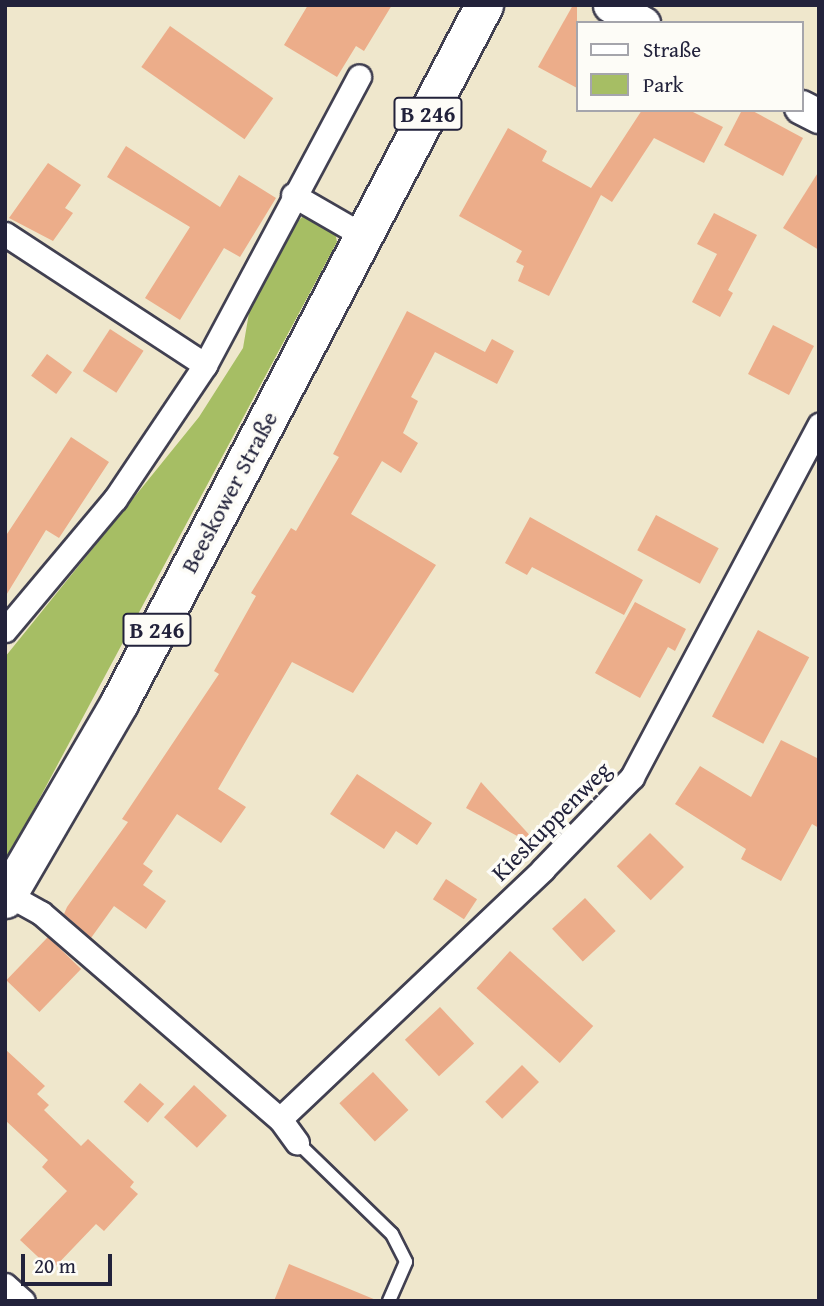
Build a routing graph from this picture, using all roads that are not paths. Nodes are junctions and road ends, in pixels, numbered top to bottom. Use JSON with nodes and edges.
{"nodes":[{"id":1,"x":484,"y":5,"type":"edge"},
{"id":2,"x":610,"y":5,"type":"edge"},
{"id":3,"x":639,"y":21,"type":"edge"},
{"id":4,"x":359,"y":76,"type":"dead end"},
{"id":5,"x":803,"y":108,"type":"edge"},
{"id":6,"x":819,"y":116,"type":"edge"},
{"id":7,"x":293,"y":195,"type":"junction"},
{"id":8,"x":5,"y":234,"type":"edge"},
{"id":9,"x":364,"y":236,"type":"junction"},
{"id":10,"x":205,"y":365,"type":"junction"},
{"id":11,"x":819,"y":425,"type":"edge"},
{"id":12,"x":5,"y":630,"type":"edge"},
{"id":13,"x":6,"y":895,"type":"edge"},
{"id":14,"x":280,"y":1119,"type":"junction"},
{"id":15,"x":297,"y":1142,"type":"joint"},
{"id":16,"x":5,"y":1285,"type":"edge"},
{"id":17,"x":23,"y":1301,"type":"edge"},
{"id":18,"x":389,"y":1301,"type":"edge"}],
"edges":[{"from":1,"to":9,"type":"main road","name":"Beeskower Straße","number":"B 246"},
{"from":2,"to":3,"type":"main road"},
{"from":4,"to":7,"type":"street"},
{"from":5,"to":6,"type":"main road"},
{"from":7,"to":9,"type":"street"},
{"from":7,"to":10,"type":"street"},
{"from":8,"to":10,"type":"street"},
{"from":9,"to":13,"type":"main road","name":"Beeskower Straße","number":"B 246"},
{"from":10,"to":12,"type":"street"},
{"from":11,"to":14,"type":"street","name":"Kieskuppenweg"},
{"from":13,"to":14,"type":"street"},
{"from":14,"to":15,"type":"street"},
{"from":15,"to":18,"type":"lane"},
{"from":16,"to":17,"type":"street"}]}
